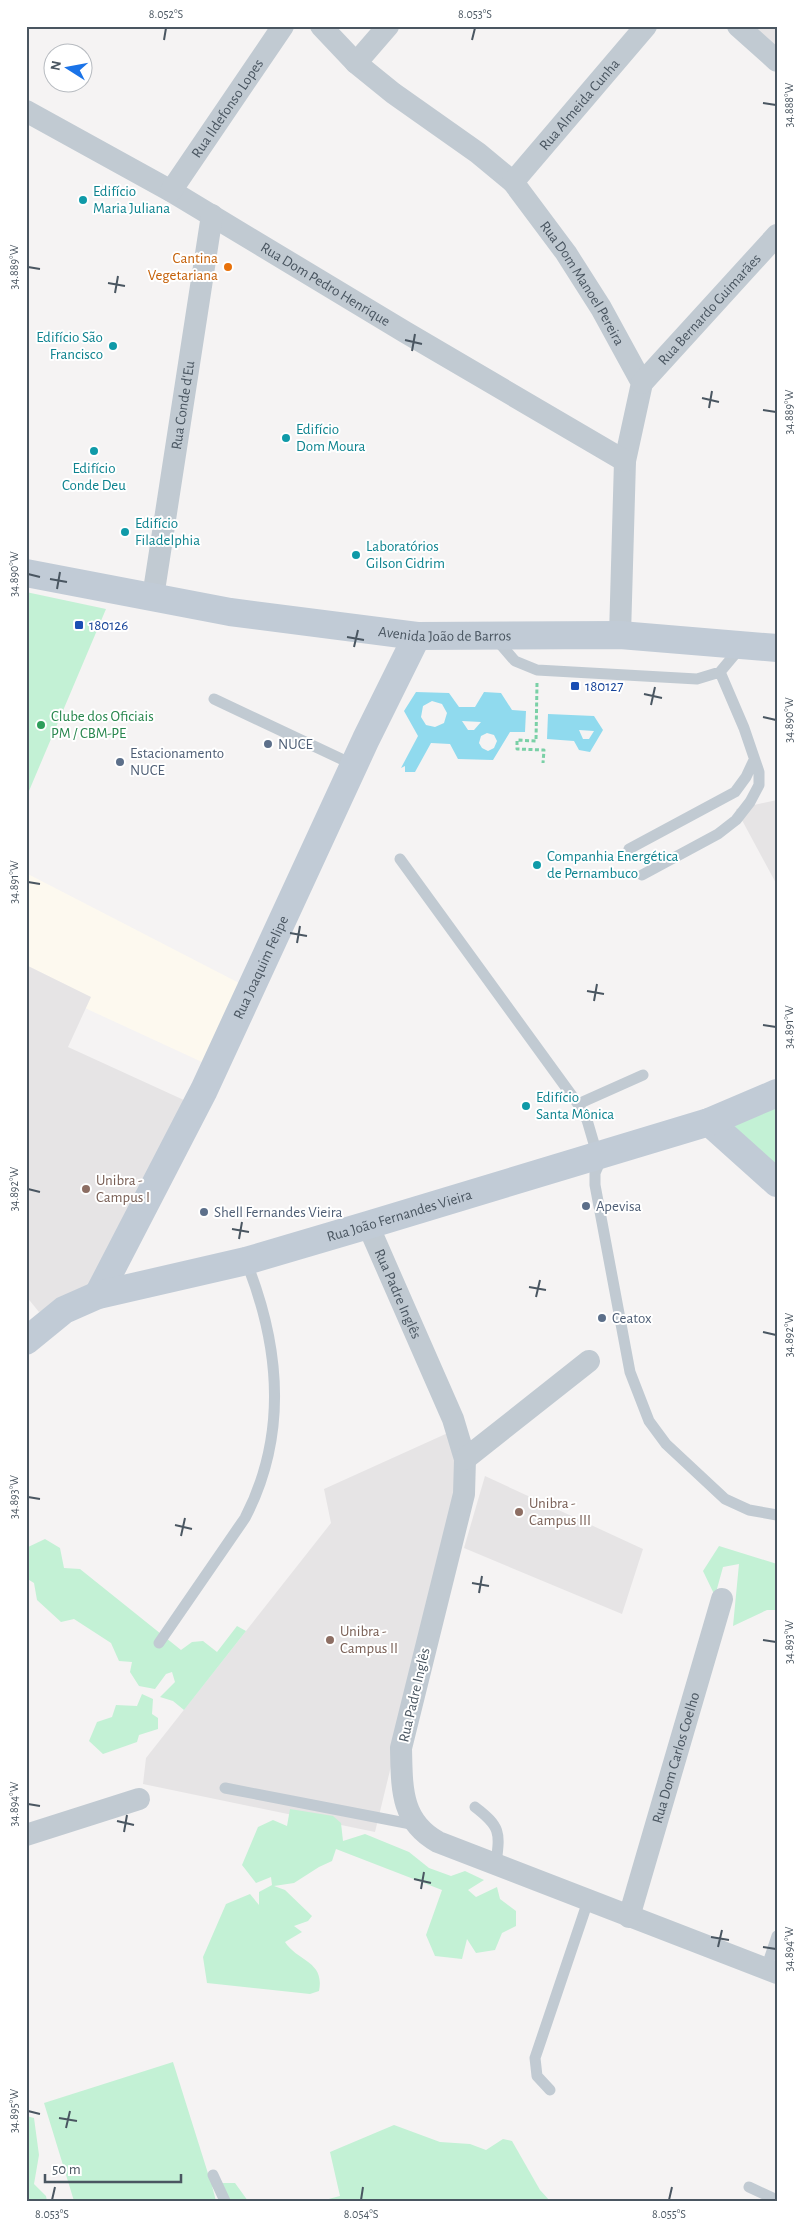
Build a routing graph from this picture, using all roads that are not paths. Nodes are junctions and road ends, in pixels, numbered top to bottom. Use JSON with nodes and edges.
{"nodes":[{"id":1,"x":283,"y":26,"type":"edge"},
{"id":2,"x":321,"y":26,"type":"edge"},
{"id":3,"x":388,"y":26,"type":"edge"},
{"id":4,"x":646,"y":26,"type":"edge"},
{"id":5,"x":738,"y":26,"type":"edge"},
{"id":6,"x":777,"y":61,"type":"edge"},
{"id":7,"x":356,"y":63,"type":"junction"},
{"id":8,"x":26,"y":111,"type":"edge"},
{"id":9,"x":513,"y":182,"type":"junction"},
{"id":10,"x":172,"y":190,"type":"junction"},
{"id":11,"x":212,"y":215,"type":"junction"},
{"id":12,"x":777,"y":235,"type":"edge"},
{"id":13,"x":642,"y":383,"type":"junction"},
{"id":14,"x":625,"y":461,"type":"junction"},
{"id":15,"x":26,"y":573,"type":"edge"},
{"id":16,"x":153,"y":597,"type":"junction"},
{"id":17,"x":620,"y":635,"type":"junction"},
{"id":18,"x":417,"y":636,"type":"junction"},
{"id":19,"x":494,"y":637,"type":"junction"},
{"id":20,"x":742,"y":646,"type":"junction"},
{"id":21,"x":777,"y":648,"type":"edge"},
{"id":22,"x":720,"y":672,"type":"junction"},
{"id":23,"x":214,"y":699,"type":"dead end"},
{"id":24,"x":754,"y":760,"type":"junction"},
{"id":25,"x":354,"y":765,"type":"junction"},
{"id":26,"x":629,"y":849,"type":"dead end"},
{"id":27,"x":400,"y":859,"type":"dead end"},
{"id":28,"x":642,"y":875,"type":"dead end"},
{"id":29,"x":643,"y":1075,"type":"dead end"},
{"id":30,"x":777,"y":1094,"type":"edge"},
{"id":31,"x":578,"y":1104,"type":"junction"},
{"id":32,"x":709,"y":1122,"type":"junction"},
{"id":33,"x":597,"y":1154,"type":"junction"},
{"id":34,"x":777,"y":1183,"type":"edge"},
{"id":35,"x":368,"y":1225,"type":"junction"},
{"id":36,"x":246,"y":1261,"type":"junction"},
{"id":37,"x":98,"y":1295,"type":"junction"},
{"id":38,"x":26,"y":1341,"type":"edge"},
{"id":39,"x":589,"y":1361,"type":"dead end"},
{"id":40,"x":465,"y":1459,"type":"junction"},
{"id":41,"x":777,"y":1515,"type":"edge"},
{"id":42,"x":722,"y":1599,"type":"dead end"},
{"id":43,"x":159,"y":1643,"type":"dead end"},
{"id":44,"x":225,"y":1788,"type":"dead end"},
{"id":45,"x":139,"y":1799,"type":"dead end"},
{"id":46,"x":475,"y":1807,"type":"dead end"},
{"id":47,"x":416,"y":1826,"type":"junction"},
{"id":48,"x":26,"y":1835,"type":"edge"},
{"id":49,"x":496,"y":1864,"type":"junction"},
{"id":50,"x":588,"y":1901,"type":"junction"},
{"id":51,"x":629,"y":1917,"type":"junction"},
{"id":52,"x":777,"y":1936,"type":"edge"},
{"id":53,"x":772,"y":1971,"type":"edge"},
{"id":54,"x":550,"y":2090,"type":"dead end"},
{"id":55,"x":213,"y":2175,"type":"dead end"},
{"id":56,"x":749,"y":2188,"type":"dead end"},
{"id":57,"x":777,"y":2200,"type":"edge"},
{"id":58,"x":225,"y":2201,"type":"edge"}],
"edges":[{"from":1,"to":10,"type":"street","name":"Rua Ildefonso Lopes"},
{"from":2,"to":7,"type":"street","name":"Rua Dom Manoel Pereira"},
{"from":3,"to":7,"type":"street"},
{"from":4,"to":9,"type":"street","name":"Rua Almeida Cunha"},
{"from":5,"to":6,"type":"street"},
{"from":7,"to":9,"type":"street","name":"Rua Dom Manoel Pereira"},
{"from":8,"to":10,"type":"street","name":"Rua Dom Pedro Henrique"},
{"from":9,"to":13,"type":"street","name":"Rua Dom Manoel Pereira"},
{"from":10,"to":11,"type":"street","name":"Rua Dom Pedro Henrique"},
{"from":11,"to":14,"type":"street","name":"Rua Dom Pedro Henrique"},
{"from":11,"to":16,"type":"street","name":"Rua Conde d'Eu"},
{"from":12,"to":13,"type":"street","name":"Rua Bernardo Guimarães"},
{"from":13,"to":14,"type":"street"},
{"from":14,"to":17,"type":"street"},
{"from":15,"to":16,"type":"main road","name":"Avenida João de Barros"},
{"from":16,"to":18,"type":"main road","name":"Avenida João de Barros"},
{"from":17,"to":19,"type":"main road","name":"Avenida João de Barros"},
{"from":17,"to":20,"type":"main road","name":"Avenida João de Barros"},
{"from":18,"to":19,"type":"main road","name":"Avenida João de Barros"},
{"from":18,"to":25,"type":"main road","name":"Rua Joaquim Felipe"},
{"from":19,"to":22,"type":"lane"},
{"from":20,"to":21,"type":"main road","name":"Avenida João de Barros"},
{"from":20,"to":22,"type":"lane"},
{"from":22,"to":24,"type":"lane"},
{"from":23,"to":25,"type":"lane"},
{"from":24,"to":26,"type":"lane"},
{"from":24,"to":28,"type":"lane"},
{"from":25,"to":37,"type":"main road","name":"Rua Joaquim Felipe"},
{"from":27,"to":31,"type":"lane"},
{"from":29,"to":31,"type":"lane"},
{"from":30,"to":32,"type":"main road","name":"Rua João Fernandes Vieira"},
{"from":31,"to":33,"type":"lane"},
{"from":32,"to":33,"type":"main road","name":"Rua João Fernandes Vieira"},
{"from":32,"to":34,"type":"main road"},
{"from":33,"to":35,"type":"main road","name":"Rua João Fernandes Vieira"},
{"from":33,"to":41,"type":"lane"},
{"from":35,"to":36,"type":"main road","name":"Rua João Fernandes Vieira"},
{"from":35,"to":40,"type":"street","name":"Rua Padre Inglês"},
{"from":36,"to":37,"type":"main road","name":"Rua João Fernandes Vieira"},
{"from":36,"to":43,"type":"lane"},
{"from":37,"to":38,"type":"main road","name":"Rua João Fernandes Vieira"},
{"from":39,"to":40,"type":"street"},
{"from":40,"to":47,"type":"street","name":"Rua Padre Inglês"},
{"from":42,"to":51,"type":"street","name":"Rua Dom Carlos Coelho"},
{"from":44,"to":47,"type":"lane"},
{"from":45,"to":48,"type":"street"},
{"from":46,"to":49,"type":"lane"},
{"from":47,"to":49,"type":"street"},
{"from":49,"to":50,"type":"street"},
{"from":50,"to":51,"type":"street"},
{"from":50,"to":54,"type":"lane"},
{"from":51,"to":53,"type":"street"},
{"from":52,"to":53,"type":"lane"},
{"from":55,"to":58,"type":"lane"},
{"from":56,"to":57,"type":"lane"}]}
